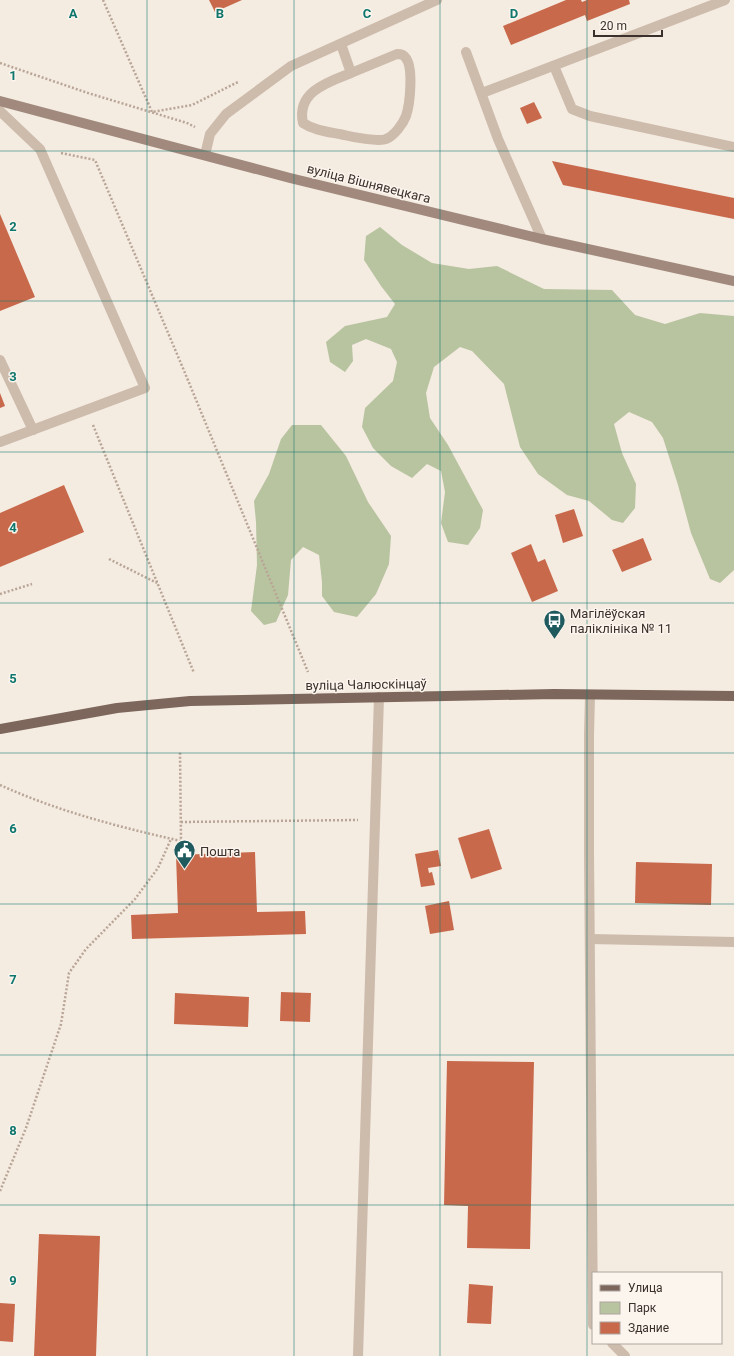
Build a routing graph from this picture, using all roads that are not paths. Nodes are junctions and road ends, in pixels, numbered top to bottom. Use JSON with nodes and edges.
{"nodes":[{"id":1,"x":437,"y":0,"type":"edge"},
{"id":2,"x":725,"y":0,"type":"edge"},
{"id":3,"x":341,"y":44,"type":"junction"},
{"id":4,"x":466,"y":52,"type":"dead end"},
{"id":5,"x":554,"y":66,"type":"junction"},
{"id":6,"x":351,"y":73,"type":"junction"},
{"id":7,"x":482,"y":94,"type":"junction"},
{"id":8,"x":0,"y":101,"type":"edge"},
{"id":9,"x":0,"y":111,"type":"edge"},
{"id":10,"x":734,"y":147,"type":"edge"},
{"id":11,"x":205,"y":155,"type":"junction"},
{"id":12,"x":542,"y":239,"type":"junction"},
{"id":13,"x":734,"y":281,"type":"edge"},
{"id":14,"x":0,"y":360,"type":"edge"},
{"id":15,"x":33,"y":430,"type":"junction"},
{"id":16,"x":0,"y":442,"type":"edge"},
{"id":17,"x":590,"y":695,"type":"junction"},
{"id":18,"x":734,"y":696,"type":"edge"},
{"id":19,"x":379,"y":697,"type":"junction"},
{"id":20,"x":0,"y":729,"type":"edge"},
{"id":21,"x":590,"y":939,"type":"junction"},
{"id":22,"x":734,"y":942,"type":"edge"},
{"id":23,"x":593,"y":1272,"type":"edge"},
{"id":24,"x":613,"y":1344,"type":"edge"},
{"id":25,"x":358,"y":1356,"type":"edge"},
{"id":26,"x":625,"y":1356,"type":"edge"}],
"edges":[{"from":1,"to":3,"type":"lane"},
{"from":2,"to":5,"type":"lane"},
{"from":3,"to":6,"type":"lane"},
{"from":3,"to":11,"type":"lane"},
{"from":4,"to":7,"type":"lane"},
{"from":5,"to":7,"type":"lane"},
{"from":5,"to":10,"type":"lane"},
{"from":6,"to":6,"type":"lane"},
{"from":7,"to":12,"type":"lane"},
{"from":8,"to":11,"type":"main road","name":"вуліца Вішнявецкага"},
{"from":9,"to":15,"type":"lane"},
{"from":11,"to":12,"type":"main road","name":"вуліца Вішнявецкага"},
{"from":12,"to":13,"type":"main road","name":"вуліца Вішнявецкага"},
{"from":14,"to":15,"type":"lane"},
{"from":15,"to":16,"type":"lane"},
{"from":17,"to":18,"type":"main road","name":"вуліца Чалюскінцаў"},
{"from":17,"to":19,"type":"main road","name":"вуліца Чалюскінцаў"},
{"from":17,"to":21,"type":"lane"},
{"from":19,"to":20,"type":"main road","name":"вуліца Чалюскінцаў"},
{"from":19,"to":25,"type":"lane"},
{"from":21,"to":22,"type":"lane"},
{"from":21,"to":23,"type":"lane"},
{"from":24,"to":26,"type":"lane"}]}
